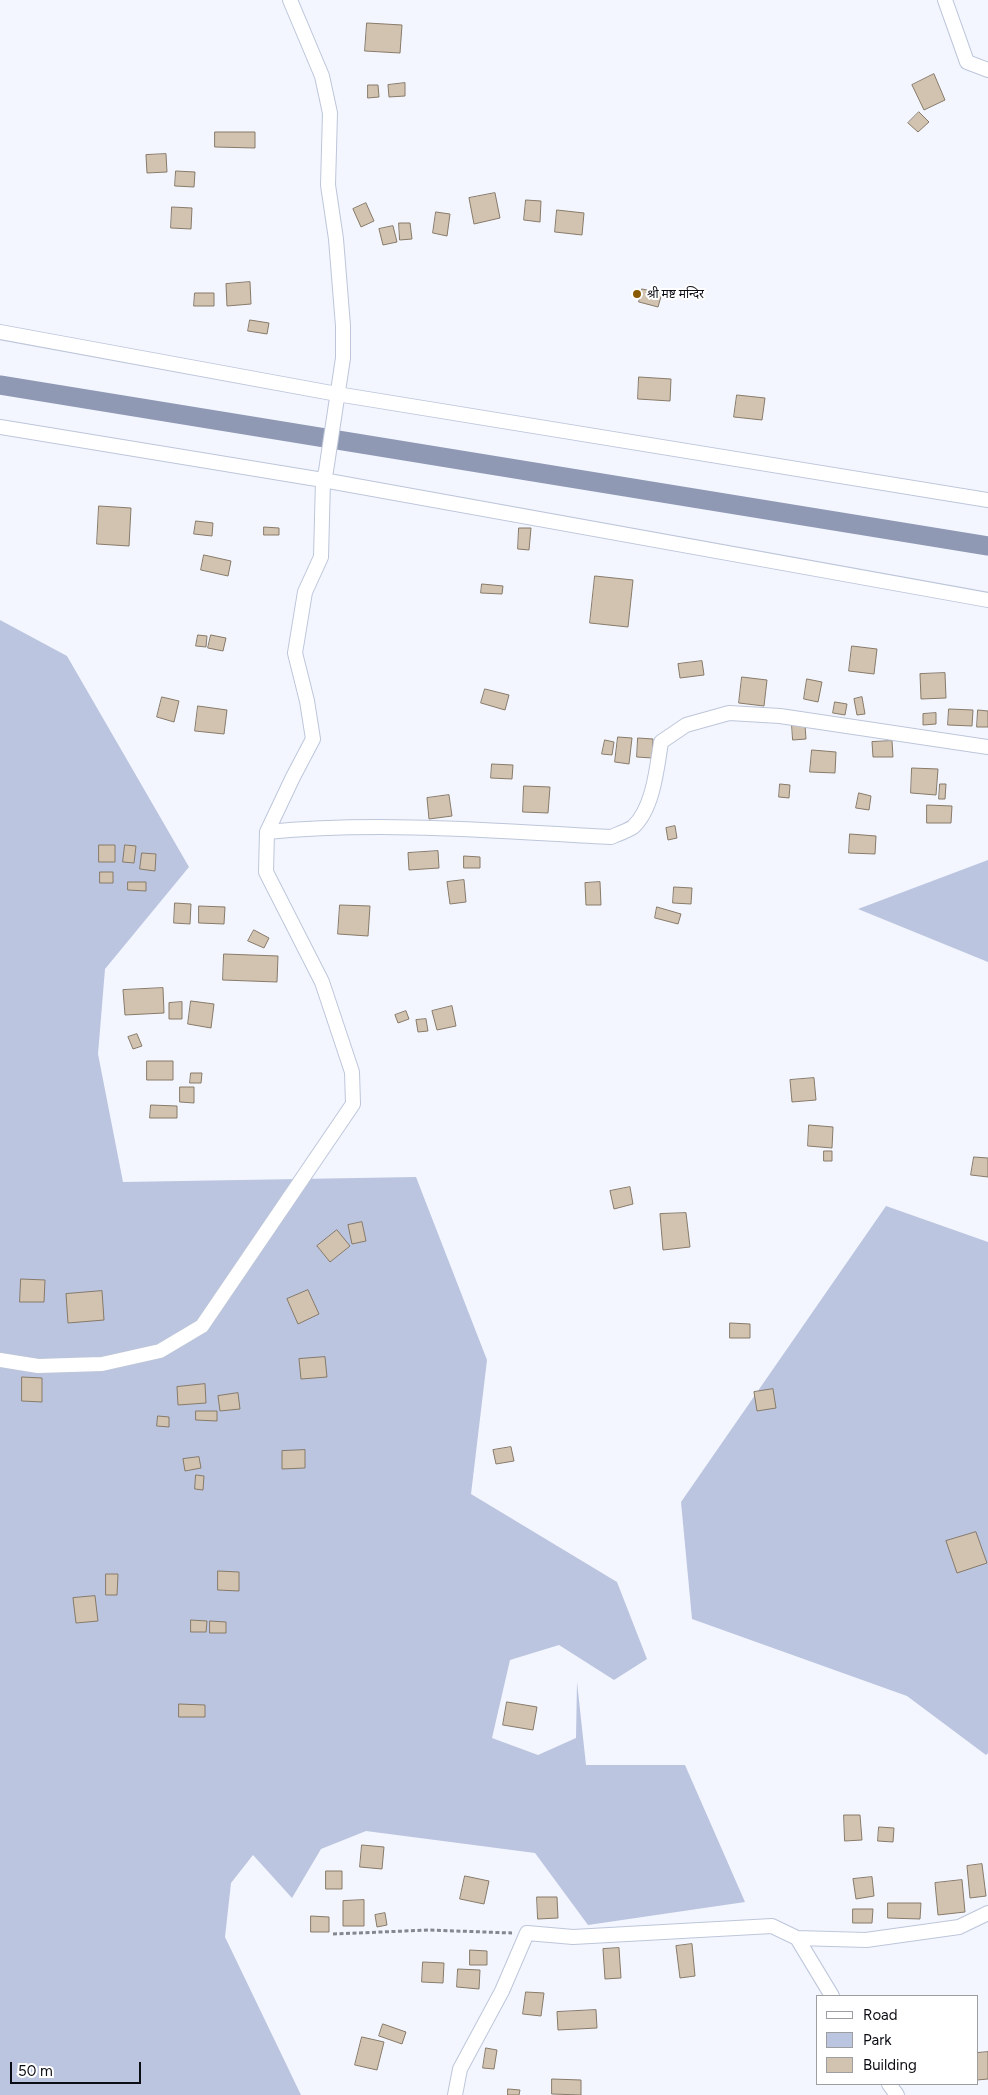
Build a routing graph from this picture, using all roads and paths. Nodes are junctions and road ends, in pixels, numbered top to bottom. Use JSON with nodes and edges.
{"nodes":[{"id":1,"x":290,"y":0,"type":"edge"},
{"id":2,"x":945,"y":0,"type":"edge"},
{"id":3,"x":988,"y":70,"type":"edge"},
{"id":4,"x":0,"y":332,"type":"edge"},
{"id":5,"x":336,"y":399,"type":"junction"},
{"id":6,"x":0,"y":427,"type":"edge"},
{"id":7,"x":324,"y":475,"type":"junction"},
{"id":8,"x":988,"y":500,"type":"edge"},
{"id":9,"x":988,"y":600,"type":"edge"},
{"id":10,"x":988,"y":747,"type":"edge"},
{"id":11,"x":267,"y":832,"type":"junction"},
{"id":12,"x":0,"y":1360,"type":"edge"},
{"id":13,"x":988,"y":1913,"type":"edge"},
{"id":14,"x":333,"y":1934,"type":"dead end"},
{"id":15,"x":527,"y":1934,"type":"junction"},
{"id":16,"x":797,"y":1938,"type":"junction"},
{"id":17,"x":831,"y":1995,"type":"edge"},
{"id":18,"x":455,"y":2095,"type":"edge"}],
"edges":[{"from":1,"to":5,"type":"street"},
{"from":2,"to":3,"type":"street"},
{"from":4,"to":5,"type":"street"},
{"from":5,"to":7,"type":"street"},
{"from":5,"to":8,"type":"street"},
{"from":6,"to":7,"type":"street"},
{"from":7,"to":9,"type":"street"},
{"from":7,"to":11,"type":"street"},
{"from":10,"to":11,"type":"street"},
{"from":11,"to":12,"type":"street"},
{"from":13,"to":16,"type":"street"},
{"from":14,"to":15,"type":"path"},
{"from":15,"to":16,"type":"street"},
{"from":15,"to":18,"type":"street"},
{"from":16,"to":17,"type":"street"}]}
